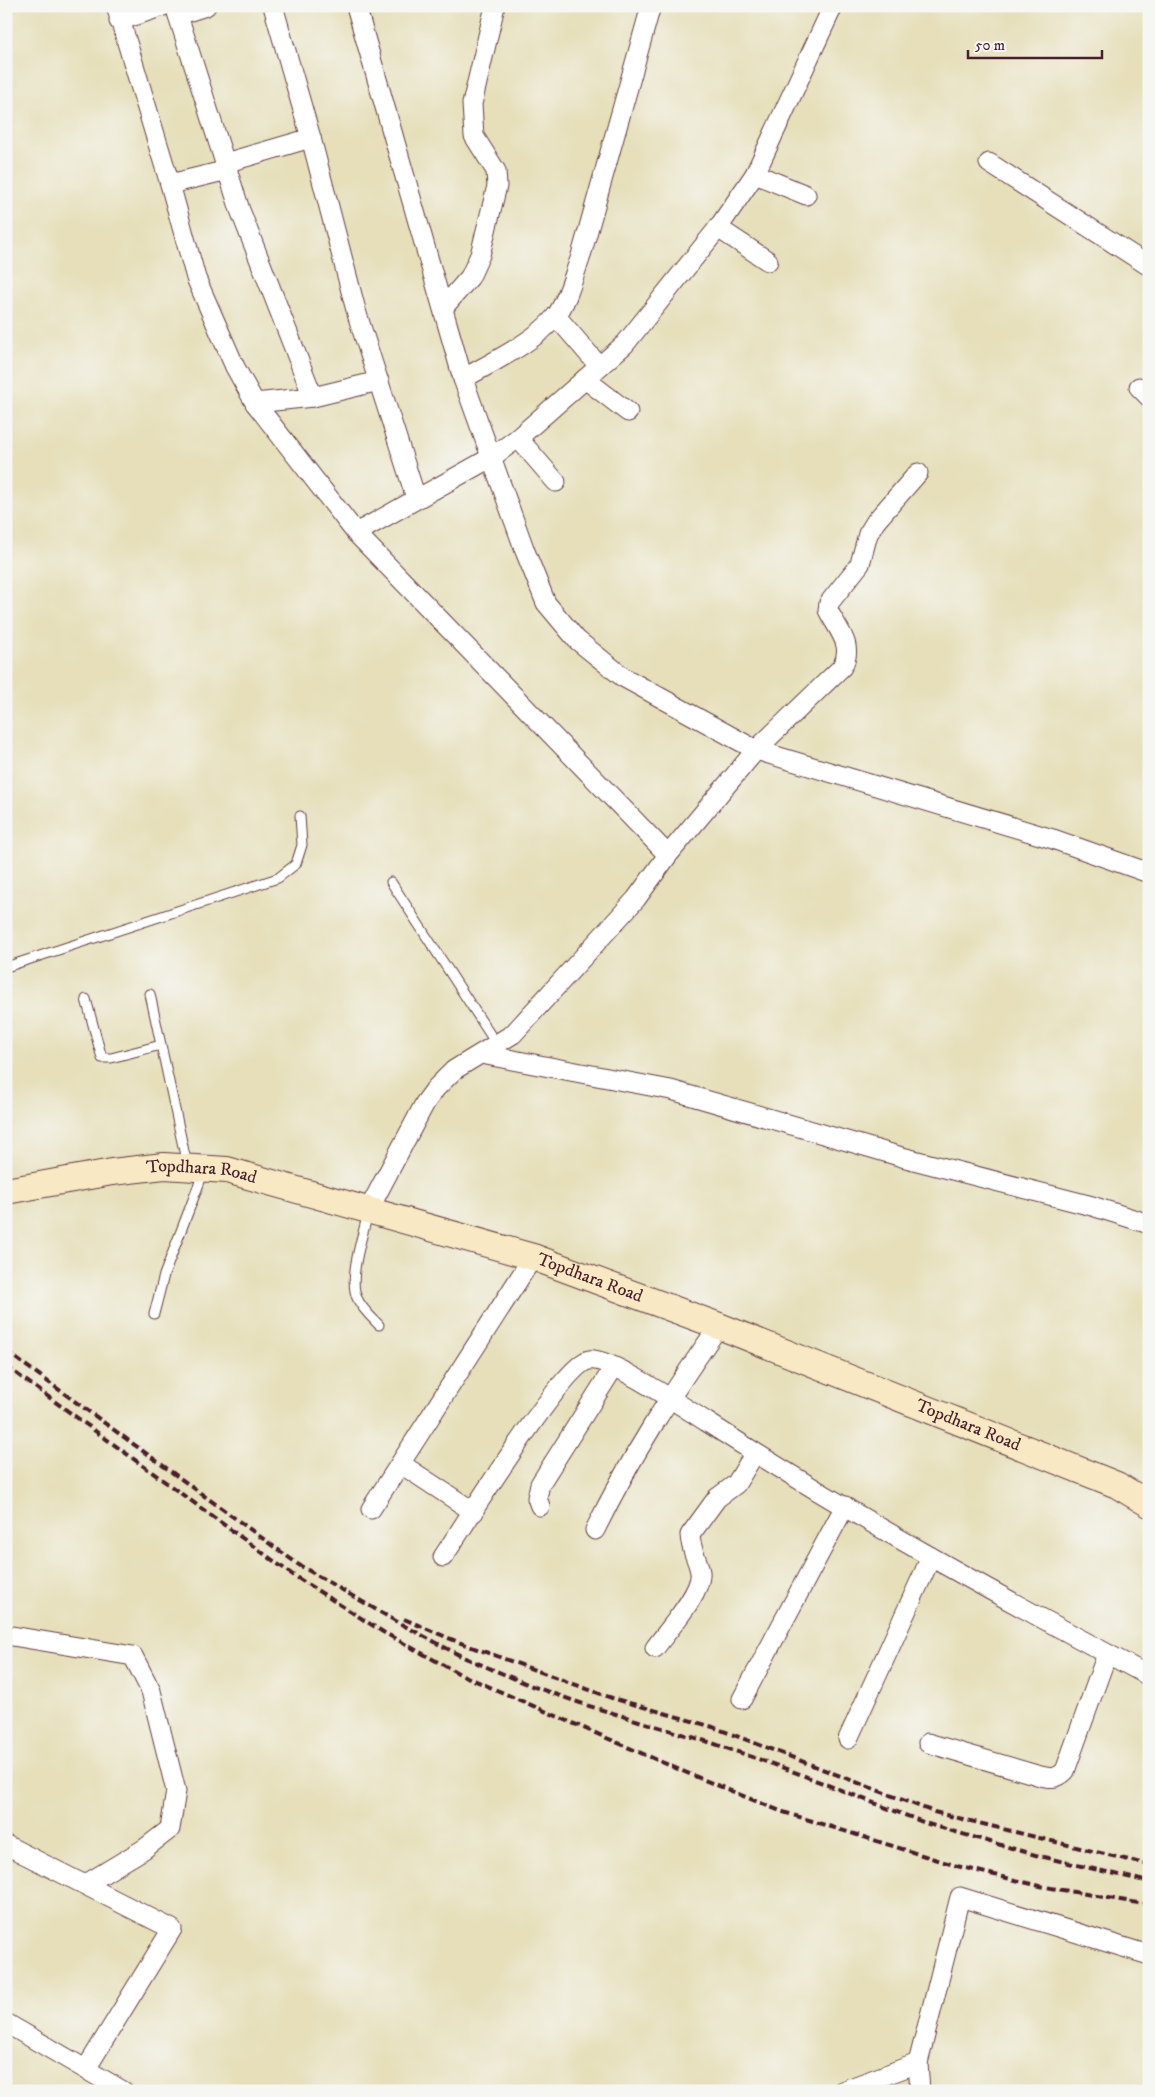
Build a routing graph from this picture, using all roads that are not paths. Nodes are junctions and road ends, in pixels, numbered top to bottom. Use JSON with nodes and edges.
{"nodes":[{"id":1,"x":206,"y":6,"type":"edge"},
{"id":2,"x":273,"y":6,"type":"edge"},
{"id":3,"x":494,"y":6,"type":"edge"},
{"id":4,"x":651,"y":6,"type":"edge"},
{"id":5,"x":833,"y":6,"type":"edge"},
{"id":6,"x":358,"y":7,"type":"edge"},
{"id":7,"x":172,"y":9,"type":"edge"},
{"id":8,"x":117,"y":14,"type":"edge"},
{"id":9,"x":312,"y":138,"type":"junction"},
{"id":10,"x":989,"y":163,"type":"dead end"},
{"id":11,"x":226,"y":167,"type":"junction"},
{"id":12,"x":755,"y":174,"type":"junction"},
{"id":13,"x":170,"y":184,"type":"junction"},
{"id":14,"x":806,"y":195,"type":"dead end"},
{"id":15,"x":718,"y":228,"type":"junction"},
{"id":16,"x":768,"y":261,"type":"dead end"},
{"id":17,"x":1149,"y":266,"type":"edge"},
{"id":18,"x":443,"y":308,"type":"junction"},
{"id":19,"x":556,"y":316,"type":"junction"},
{"id":20,"x":599,"y":366,"type":"junction"},
{"id":21,"x":463,"y":379,"type":"junction"},
{"id":22,"x":585,"y":379,"type":"junction"},
{"id":23,"x":379,"y":381,"type":"junction"},
{"id":24,"x":313,"y":397,"type":"junction"},
{"id":25,"x":255,"y":403,"type":"junction"},
{"id":26,"x":628,"y":412,"type":"dead end"},
{"id":27,"x":518,"y":438,"type":"junction"},
{"id":28,"x":492,"y":457,"type":"junction"},
{"id":29,"x":918,"y":472,"type":"dead end"},
{"id":30,"x":556,"y":482,"type":"dead end"},
{"id":31,"x":416,"y":498,"type":"junction"},
{"id":32,"x":356,"y":533,"type":"junction"},
{"id":33,"x":756,"y":750,"type":"junction"},
{"id":34,"x":300,"y":816,"type":"dead end"},
{"id":35,"x":668,"y":855,"type":"junction"},
{"id":36,"x":1149,"y":873,"type":"edge"},
{"id":37,"x":391,"y":882,"type":"dead end"},
{"id":38,"x":6,"y":967,"type":"edge"},
{"id":39,"x":150,"y":994,"type":"dead end"},
{"id":40,"x":86,"y":999,"type":"dead end"},
{"id":41,"x":161,"y":1045,"type":"junction"},
{"id":42,"x":498,"y":1045,"type":"junction"},
{"id":43,"x":481,"y":1054,"type":"junction"},
{"id":44,"x":196,"y":1168,"type":"junction"},
{"id":45,"x":6,"y":1191,"type":"edge"},
{"id":46,"x":369,"y":1209,"type":"junction"},
{"id":47,"x":1149,"y":1224,"type":"edge"},
{"id":48,"x":533,"y":1257,"type":"junction"},
{"id":49,"x":154,"y":1314,"type":"dead end"},
{"id":50,"x":380,"y":1325,"type":"dead end"},
{"id":51,"x":719,"y":1326,"type":"junction"},
{"id":52,"x":614,"y":1367,"type":"junction"},
{"id":53,"x":668,"y":1397,"type":"junction"},
{"id":54,"x":756,"y":1453,"type":"junction"},
{"id":55,"x":401,"y":1464,"type":"junction"},
{"id":56,"x":1149,"y":1504,"type":"edge"},
{"id":57,"x":540,"y":1506,"type":"dead end"},
{"id":58,"x":845,"y":1506,"type":"junction"},
{"id":59,"x":371,"y":1509,"type":"dead end"},
{"id":60,"x":474,"y":1512,"type":"junction"},
{"id":61,"x":595,"y":1530,"type":"dead end"},
{"id":62,"x":931,"y":1556,"type":"junction"},
{"id":63,"x":443,"y":1557,"type":"dead end"},
{"id":64,"x":6,"y":1635,"type":"edge"},
{"id":65,"x":655,"y":1648,"type":"dead end"},
{"id":66,"x":1107,"y":1654,"type":"junction"},
{"id":67,"x":1149,"y":1676,"type":"edge"},
{"id":68,"x":742,"y":1698,"type":"dead end"},
{"id":69,"x":848,"y":1739,"type":"dead end"},
{"id":70,"x":928,"y":1742,"type":"dead end"},
{"id":71,"x":6,"y":1845,"type":"edge"},
{"id":72,"x":86,"y":1884,"type":"junction"},
{"id":73,"x":1149,"y":1955,"type":"edge"},
{"id":74,"x":6,"y":2022,"type":"edge"},
{"id":75,"x":918,"y":2063,"type":"junction"},
{"id":76,"x":86,"y":2069,"type":"junction"},
{"id":77,"x":123,"y":2091,"type":"edge"},
{"id":78,"x":842,"y":2091,"type":"edge"},
{"id":79,"x":920,"y":2091,"type":"edge"}],
"edges":[{"from":1,"to":7,"type":"street"},
{"from":2,"to":9,"type":"street"},
{"from":3,"to":18,"type":"street"},
{"from":4,"to":19,"type":"street"},
{"from":5,"to":12,"type":"street"},
{"from":6,"to":18,"type":"street"},
{"from":7,"to":8,"type":"street"},
{"from":7,"to":11,"type":"street"},
{"from":8,"to":13,"type":"street"},
{"from":9,"to":11,"type":"street"},
{"from":9,"to":23,"type":"street"},
{"from":10,"to":17,"type":"street"},
{"from":11,"to":13,"type":"street"},
{"from":11,"to":24,"type":"street"},
{"from":12,"to":14,"type":"street"},
{"from":12,"to":15,"type":"street"},
{"from":13,"to":25,"type":"street"},
{"from":15,"to":16,"type":"street"},
{"from":15,"to":20,"type":"street"},
{"from":18,"to":21,"type":"street"},
{"from":19,"to":20,"type":"street"},
{"from":19,"to":21,"type":"street"},
{"from":20,"to":22,"type":"street"},
{"from":21,"to":28,"type":"street"},
{"from":22,"to":26,"type":"street"},
{"from":22,"to":27,"type":"street"},
{"from":23,"to":24,"type":"street"},
{"from":23,"to":31,"type":"street"},
{"from":24,"to":25,"type":"street"},
{"from":25,"to":32,"type":"street"},
{"from":27,"to":28,"type":"street"},
{"from":27,"to":30,"type":"street"},
{"from":28,"to":31,"type":"street"},
{"from":28,"to":33,"type":"street"},
{"from":29,"to":33,"type":"street"},
{"from":31,"to":32,"type":"street"},
{"from":32,"to":35,"type":"street"},
{"from":33,"to":35,"type":"street"},
{"from":33,"to":36,"type":"street"},
{"from":34,"to":38,"type":"lane"},
{"from":35,"to":42,"type":"street"},
{"from":37,"to":42,"type":"lane"},
{"from":39,"to":41,"type":"lane"},
{"from":40,"to":41,"type":"lane"},
{"from":41,"to":44,"type":"lane"},
{"from":42,"to":43,"type":"street"},
{"from":43,"to":46,"type":"street"},
{"from":43,"to":47,"type":"street"},
{"from":44,"to":45,"type":"street","name":"Topdhara Road"},
{"from":44,"to":46,"type":"street","name":"Topdhara Road"},
{"from":44,"to":49,"type":"lane"},
{"from":46,"to":48,"type":"street","name":"Topdhara Road"},
{"from":46,"to":50,"type":"lane"},
{"from":48,"to":51,"type":"street","name":"Topdhara Road"},
{"from":48,"to":55,"type":"street"},
{"from":51,"to":53,"type":"street"},
{"from":51,"to":56,"type":"street","name":"Topdhara Road"},
{"from":52,"to":53,"type":"street"},
{"from":52,"to":57,"type":"street"},
{"from":52,"to":60,"type":"street"},
{"from":53,"to":54,"type":"street"},
{"from":53,"to":61,"type":"street"},
{"from":54,"to":58,"type":"street"},
{"from":54,"to":65,"type":"street"},
{"from":55,"to":59,"type":"street"},
{"from":55,"to":60,"type":"street"},
{"from":58,"to":62,"type":"street"},
{"from":58,"to":68,"type":"street"},
{"from":60,"to":63,"type":"street"},
{"from":62,"to":66,"type":"street"},
{"from":62,"to":69,"type":"street"},
{"from":64,"to":72,"type":"street"},
{"from":66,"to":67,"type":"street"},
{"from":66,"to":70,"type":"street"},
{"from":71,"to":72,"type":"street"},
{"from":72,"to":76,"type":"street"},
{"from":73,"to":75,"type":"street"},
{"from":74,"to":76,"type":"street"},
{"from":75,"to":78,"type":"street"},
{"from":75,"to":79,"type":"street"},
{"from":76,"to":77,"type":"street"}]}
